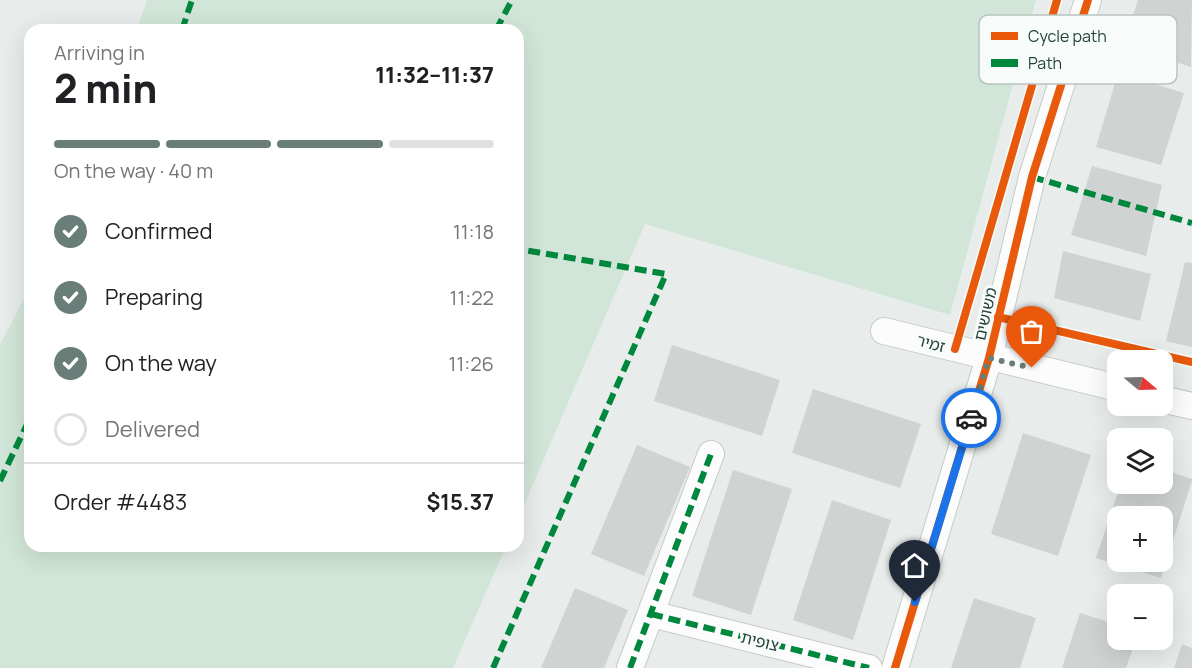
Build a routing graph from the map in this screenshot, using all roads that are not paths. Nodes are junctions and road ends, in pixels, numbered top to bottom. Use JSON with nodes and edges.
{"nodes":[{"id":1,"x":1088,"y":0,"type":"edge"},
{"id":2,"x":1083,"y":15,"type":"edge"},
{"id":3,"x":1061,"y":84,"type":"edge"},
{"id":4,"x":884,"y":331,"type":"dead end"},
{"id":5,"x":989,"y":358,"type":"junction"},
{"id":6,"x":1107,"y":385,"type":"edge"},
{"id":7,"x":1173,"y":402,"type":"edge"},
{"id":8,"x":1192,"y":406,"type":"edge"},
{"id":9,"x":711,"y":454,"type":"dead end"},
{"id":10,"x":651,"y":614,"type":"junction"},
{"id":11,"x":630,"y":668,"type":"edge"},
{"id":12,"x":869,"y":668,"type":"edge"},
{"id":13,"x":895,"y":668,"type":"edge"}],
"edges":[{"from":1,"to":2,"type":"street","name":"משושים"},
{"from":3,"to":5,"type":"street","name":"משושים"},
{"from":4,"to":5,"type":"street","name":"זמיר"},
{"from":5,"to":6,"type":"street","name":"זמיר"},
{"from":5,"to":13,"type":"street","name":"משושים"},
{"from":7,"to":8,"type":"street"},
{"from":9,"to":10,"type":"street"},
{"from":10,"to":11,"type":"street"},
{"from":10,"to":12,"type":"street","name":"צופית"}]}
